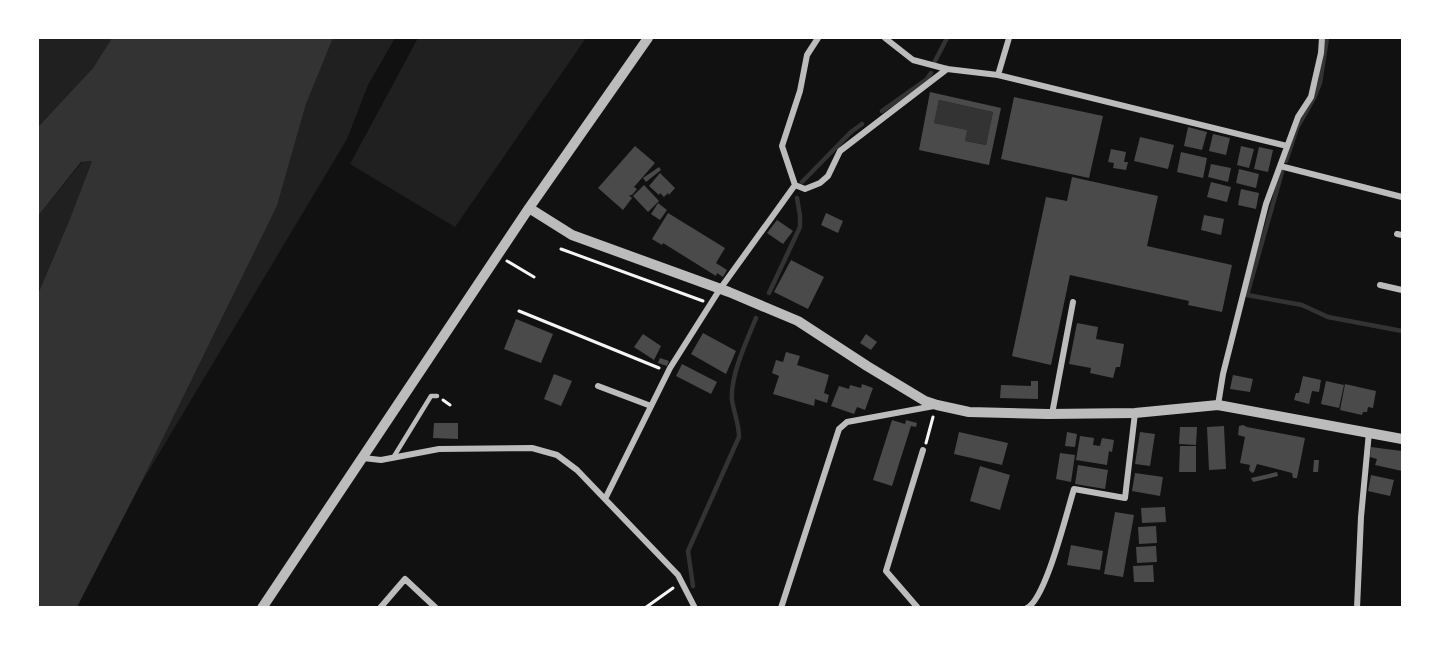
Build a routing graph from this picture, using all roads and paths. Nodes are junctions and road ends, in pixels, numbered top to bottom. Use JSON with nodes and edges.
{"nodes":[{"id":1,"x":648,"y":38,"type":"edge"},
{"id":2,"x":818,"y":38,"type":"edge"},
{"id":3,"x":885,"y":38,"type":"edge"},
{"id":4,"x":1009,"y":38,"type":"edge"},
{"id":5,"x":1322,"y":38,"type":"edge"},
{"id":6,"x":947,"y":69,"type":"junction"},
{"id":7,"x":998,"y":75,"type":"junction"},
{"id":8,"x":1287,"y":146,"type":"junction"},
{"id":9,"x":1280,"y":166,"type":"junction"},
{"id":10,"x":795,"y":185,"type":"junction"},
{"id":11,"x":1402,"y":197,"type":"edge"},
{"id":12,"x":529,"y":208,"type":"junction"},
{"id":13,"x":561,"y":249,"type":"dead end"},
{"id":14,"x":512,"y":264,"type":"dead end"},
{"id":15,"x":534,"y":278,"type":"dead end"},
{"id":16,"x":1380,"y":285,"type":"dead end"},
{"id":17,"x":720,"y":289,"type":"junction"},
{"id":18,"x":1402,"y":290,"type":"edge"},
{"id":19,"x":1073,"y":302,"type":"dead end"},
{"id":20,"x":710,"y":304,"type":"junction"},
{"id":21,"x":519,"y":311,"type":"dead end"},
{"id":22,"x":668,"y":371,"type":"junction"},
{"id":23,"x":598,"y":386,"type":"dead end"},
{"id":24,"x":437,"y":396,"type":"dead end"},
{"id":25,"x":937,"y":405,"type":"junction"},
{"id":26,"x":1218,"y":405,"type":"junction"},
{"id":27,"x":651,"y":406,"type":"junction"},
{"id":28,"x":1135,"y":413,"type":"junction"},
{"id":29,"x":1052,"y":414,"type":"junction"},
{"id":30,"x":1369,"y":432,"type":"junction"},
{"id":31,"x":1402,"y":439,"type":"edge"},
{"id":32,"x":923,"y":450,"type":"joint"},
{"id":33,"x":363,"y":458,"type":"junction"},
{"id":34,"x":393,"y":458,"type":"junction"},
{"id":35,"x":605,"y":499,"type":"junction"},
{"id":36,"x":682,"y":582,"type":"junction"},
{"id":37,"x":262,"y":608,"type":"edge"},
{"id":38,"x":380,"y":608,"type":"edge"},
{"id":39,"x":436,"y":608,"type":"edge"},
{"id":40,"x":645,"y":608,"type":"edge"},
{"id":41,"x":695,"y":608,"type":"edge"},
{"id":42,"x":781,"y":608,"type":"edge"},
{"id":43,"x":918,"y":608,"type":"edge"},
{"id":44,"x":1027,"y":608,"type":"edge"},
{"id":45,"x":1357,"y":608,"type":"edge"}],
"edges":[{"from":1,"to":12,"type":"street"},
{"from":2,"to":10,"type":"street"},
{"from":3,"to":6,"type":"street"},
{"from":4,"to":7,"type":"street"},
{"from":5,"to":8,"type":"street"},
{"from":6,"to":7,"type":"street"},
{"from":6,"to":10,"type":"street"},
{"from":7,"to":8,"type":"street"},
{"from":8,"to":9,"type":"street"},
{"from":9,"to":11,"type":"street"},
{"from":9,"to":26,"type":"street"},
{"from":10,"to":17,"type":"street"},
{"from":12,"to":17,"type":"street"},
{"from":12,"to":33,"type":"street"},
{"from":13,"to":20,"type":"path"},
{"from":14,"to":15,"type":"path"},
{"from":16,"to":18,"type":"street"},
{"from":17,"to":20,"type":"street"},
{"from":17,"to":25,"type":"street"},
{"from":19,"to":29,"type":"street"},
{"from":20,"to":22,"type":"street"},
{"from":21,"to":22,"type":"path"},
{"from":22,"to":27,"type":"street"},
{"from":23,"to":27,"type":"street"},
{"from":24,"to":34,"type":"lane"},
{"from":25,"to":29,"type":"street"},
{"from":25,"to":32,"type":"path"},
{"from":25,"to":42,"type":"street"},
{"from":26,"to":28,"type":"street"},
{"from":26,"to":30,"type":"street"},
{"from":27,"to":35,"type":"street"},
{"from":28,"to":29,"type":"street"},
{"from":28,"to":44,"type":"street"},
{"from":30,"to":31,"type":"street"},
{"from":30,"to":45,"type":"street"},
{"from":32,"to":43,"type":"street"},
{"from":33,"to":34,"type":"street"},
{"from":33,"to":37,"type":"street"},
{"from":34,"to":35,"type":"street"},
{"from":35,"to":36,"type":"street"},
{"from":36,"to":40,"type":"path"},
{"from":36,"to":41,"type":"street"},
{"from":38,"to":39,"type":"street"}]}
